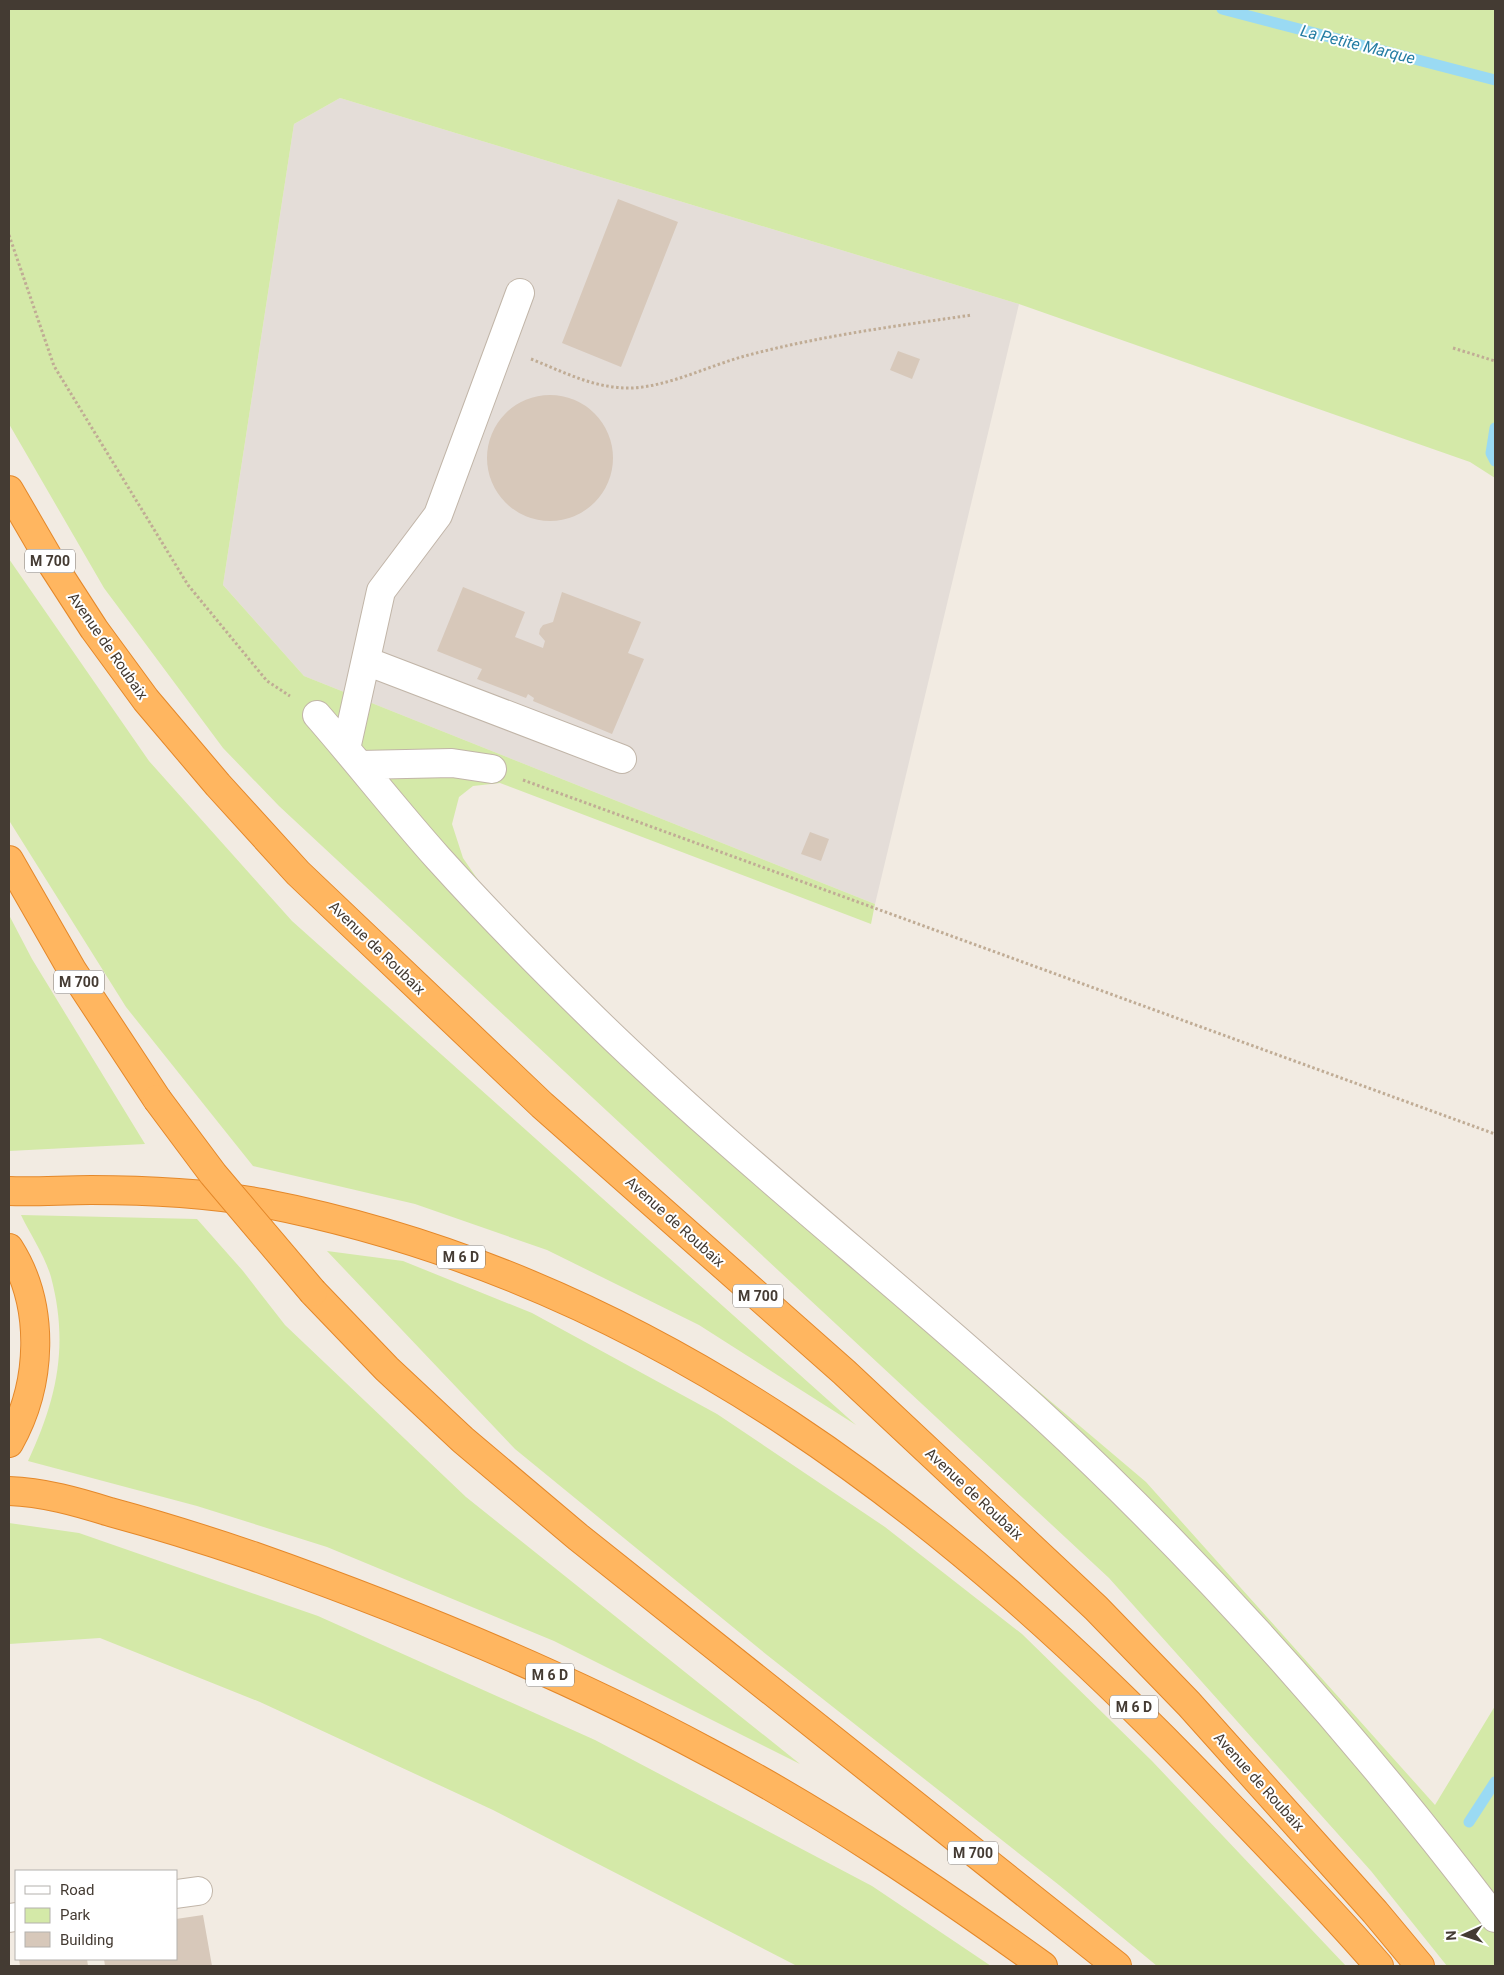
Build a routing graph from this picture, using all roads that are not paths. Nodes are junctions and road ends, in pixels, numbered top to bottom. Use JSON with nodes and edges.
{"nodes":[{"id":1,"x":520,"y":293,"type":"dead end"},
{"id":2,"x":9,"y":490,"type":"edge"},
{"id":3,"x":366,"y":661,"type":"junction"},
{"id":4,"x":317,"y":715,"type":"road end"},
{"id":5,"x":353,"y":757,"type":"junction"},
{"id":6,"x":622,"y":759,"type":"dead end"},
{"id":7,"x":492,"y":769,"type":"road end"},
{"id":8,"x":9,"y":860,"type":"edge"},
{"id":9,"x":9,"y":1191,"type":"edge"},
{"id":10,"x":9,"y":1248,"type":"edge"},
{"id":11,"x":9,"y":1443,"type":"edge"},
{"id":12,"x":9,"y":1491,"type":"edge"},
{"id":13,"x":1495,"y":1918,"type":"edge"},
{"id":14,"x":1043,"y":1966,"type":"edge"},
{"id":15,"x":1117,"y":1966,"type":"edge"},
{"id":16,"x":1379,"y":1966,"type":"edge"},
{"id":17,"x":1420,"y":1966,"type":"edge"}],
"edges":[{"from":1,"to":3,"type":"street"},
{"from":2,"to":17,"type":"highway","name":"Avenue de Roubaix","number":"M 700"},
{"from":3,"to":5,"type":"street"},
{"from":3,"to":6,"type":"street"},
{"from":4,"to":5,"type":"street"},
{"from":5,"to":7,"type":"street"},
{"from":5,"to":13,"type":"street"},
{"from":8,"to":15,"type":"highway","number":"M 700","bridge":true},
{"from":9,"to":16,"type":"highway","number":"M 6 D"},
{"from":10,"to":11,"type":"highway"},
{"from":12,"to":14,"type":"highway","number":"M 6 D"}]}
